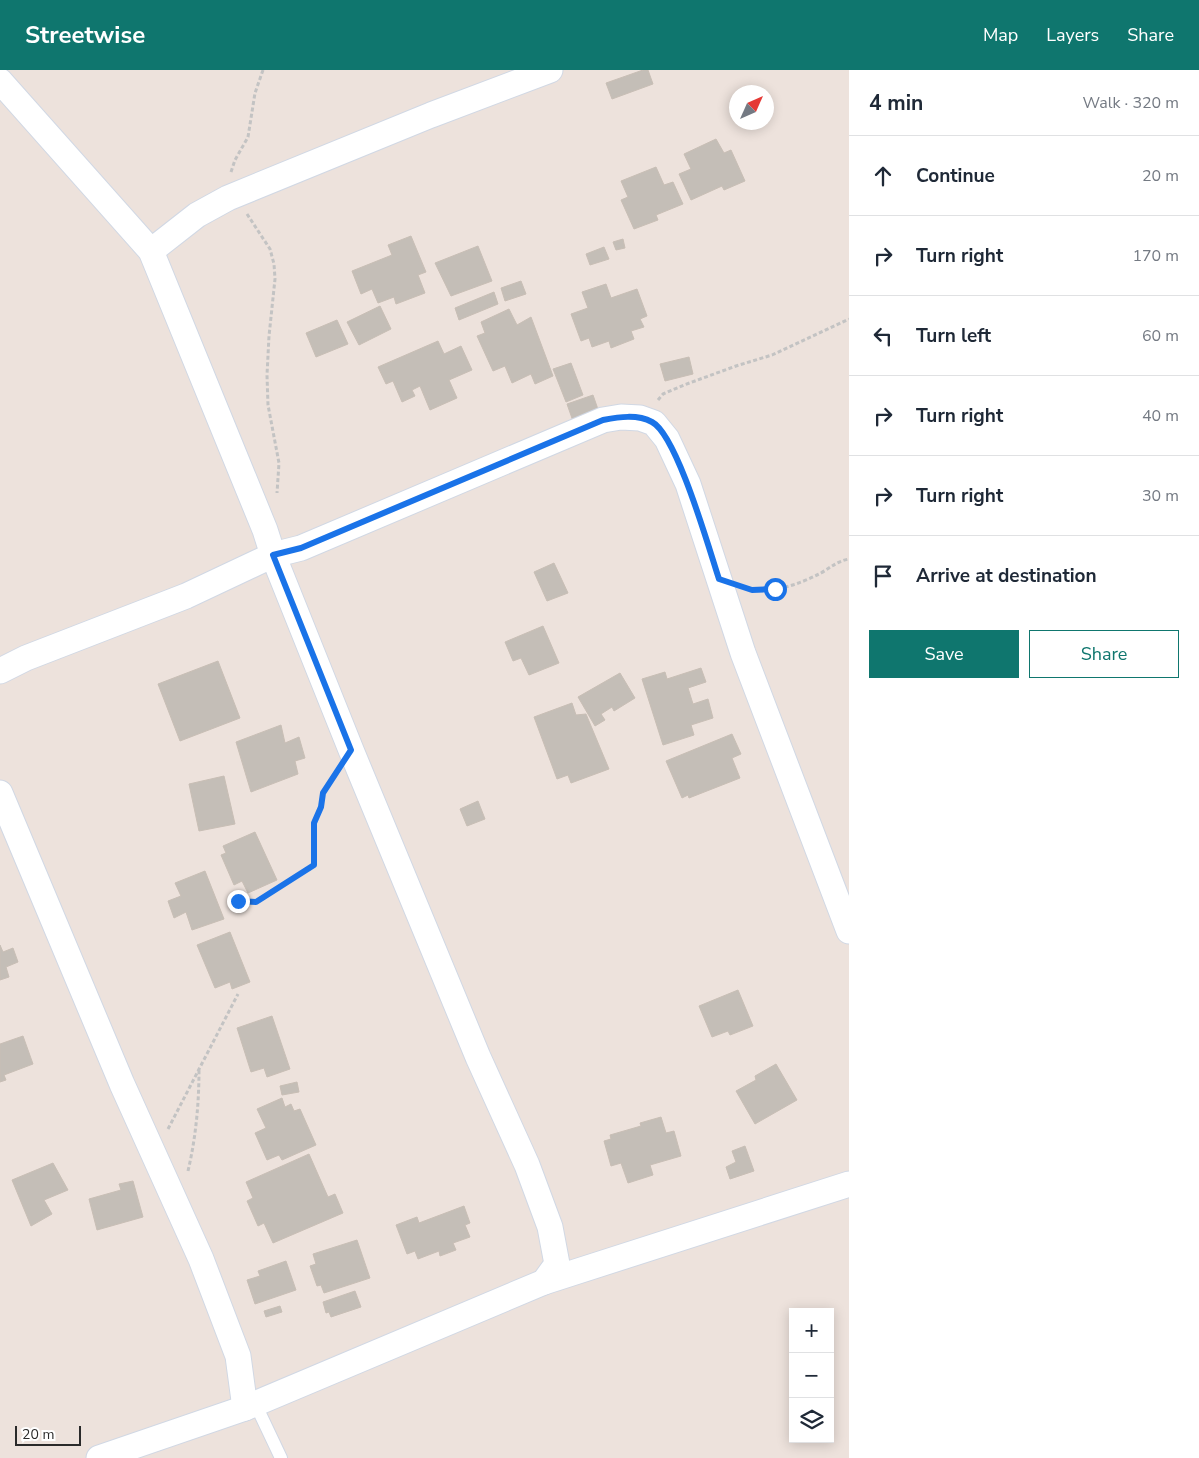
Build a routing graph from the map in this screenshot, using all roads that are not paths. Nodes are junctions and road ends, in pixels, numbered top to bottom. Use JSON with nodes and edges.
{"nodes":[{"id":1,"x":550,"y":70,"type":"edge"},
{"id":2,"x":0,"y":81,"type":"edge"},
{"id":3,"x":151,"y":251,"type":"junction"},
{"id":4,"x":273,"y":555,"type":"junction"},
{"id":5,"x":0,"y":671,"type":"edge"},
{"id":6,"x":0,"y":793,"type":"edge"},
{"id":7,"x":849,"y":931,"type":"edge"},
{"id":8,"x":849,"y":1184,"type":"edge"},
{"id":9,"x":544,"y":1282,"type":"junction"},
{"id":10,"x":250,"y":1405,"type":"junction"},
{"id":11,"x":99,"y":1458,"type":"edge"},
{"id":12,"x":281,"y":1458,"type":"edge"}],
"edges":[{"from":1,"to":3,"type":"street"},
{"from":2,"to":3,"type":"street"},
{"from":3,"to":4,"type":"street"},
{"from":4,"to":5,"type":"street"},
{"from":4,"to":7,"type":"street"},
{"from":4,"to":9,"type":"street"},
{"from":6,"to":10,"type":"street"},
{"from":8,"to":9,"type":"street"},
{"from":9,"to":10,"type":"street"},
{"from":10,"to":11,"type":"street"},
{"from":10,"to":12,"type":"lane"}]}
